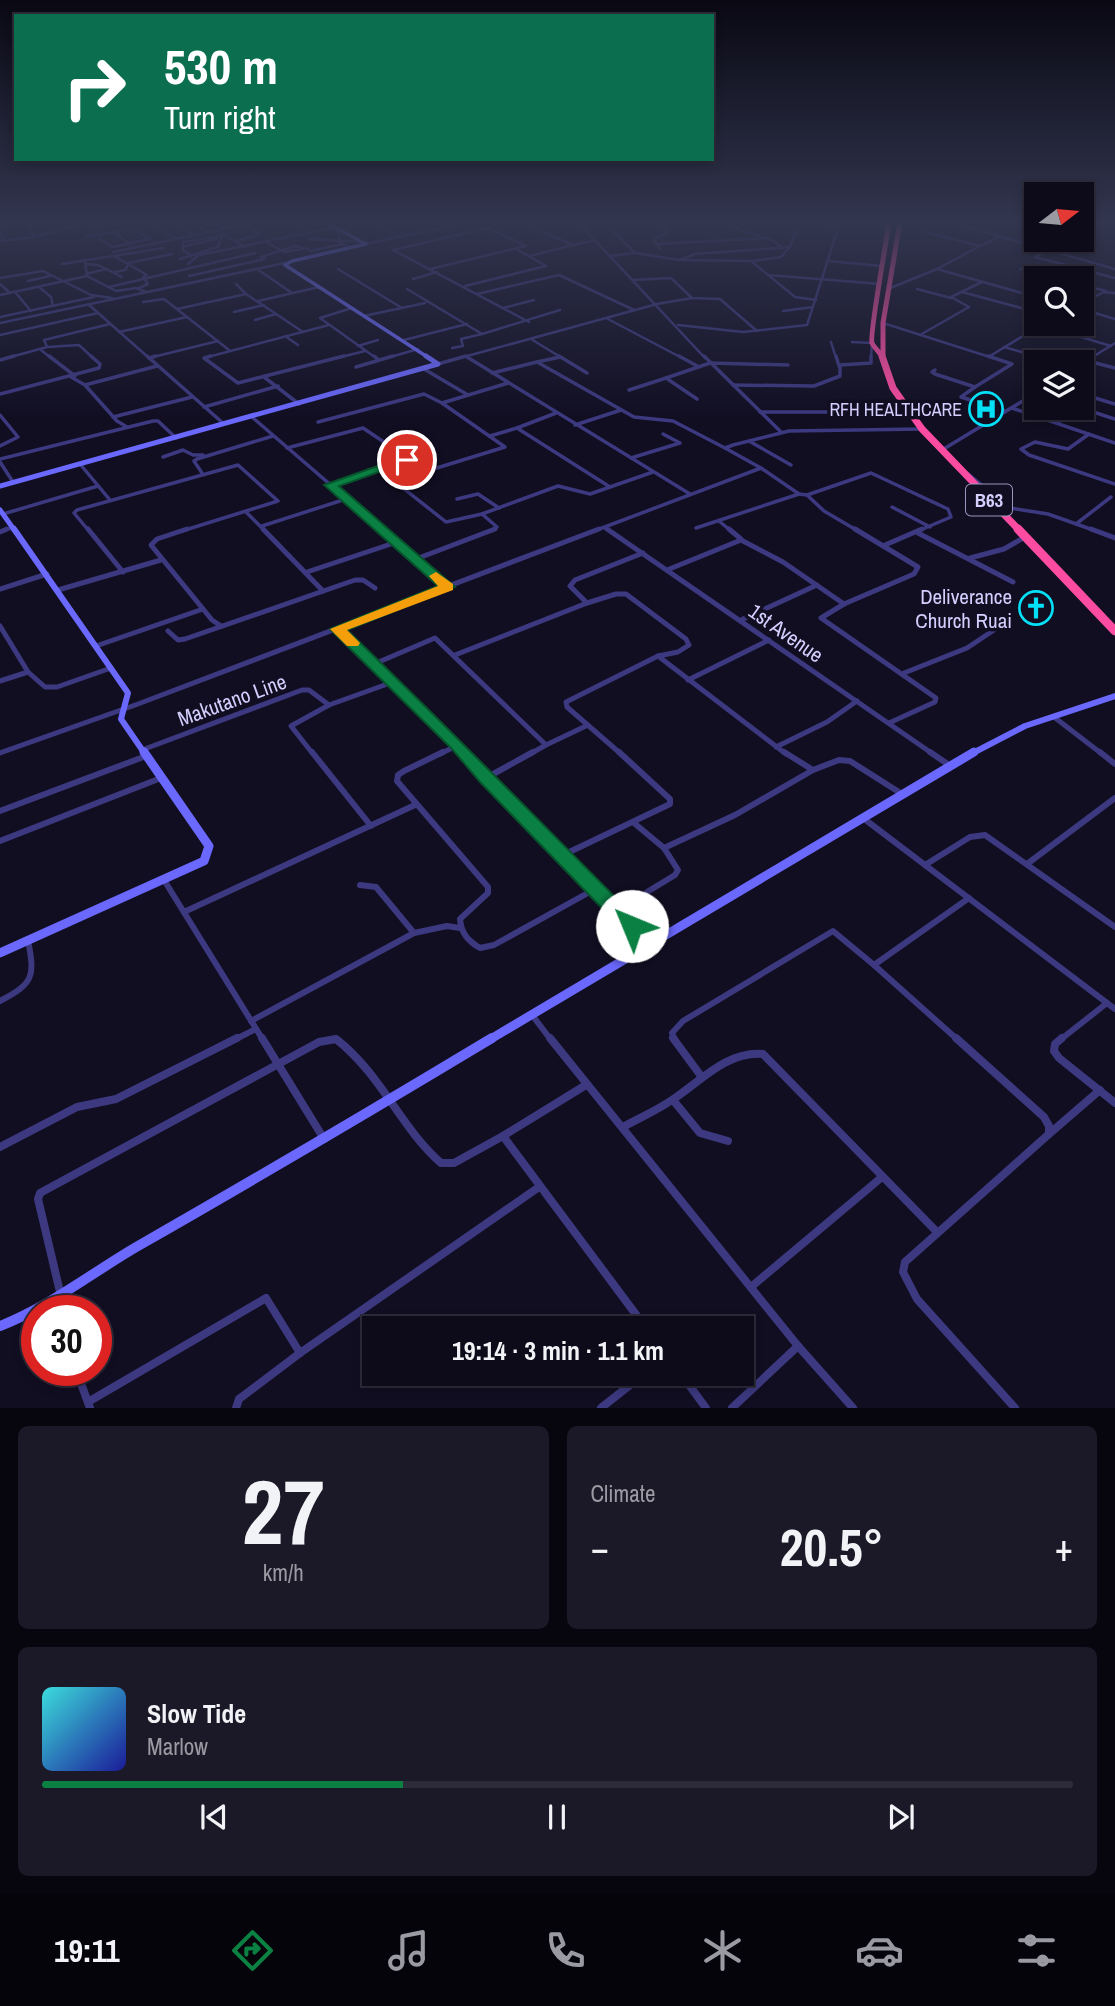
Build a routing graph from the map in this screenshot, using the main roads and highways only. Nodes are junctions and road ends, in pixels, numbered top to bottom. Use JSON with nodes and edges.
{"nodes":[{"id":1,"x":880,"y":288,"type":"edge"},
{"id":2,"x":888,"y":288,"type":"edge"},
{"id":3,"x":871,"y":332,"type":"junction"},
{"id":4,"x":883,"y":332,"type":"junction"},
{"id":5,"x":883,"y":356,"type":"junction"},
{"id":6,"x":1113,"y":626,"type":"edge"}],
"edges":[{"from":1,"to":3,"type":"highway"},
{"from":2,"to":4,"type":"highway","number":"B63"},
{"from":3,"to":4,"type":"highway"},
{"from":3,"to":5,"type":"highway","number":"B63"},
{"from":4,"to":5,"type":"highway","number":"B63"},
{"from":5,"to":6,"type":"highway","number":"B63"}]}
